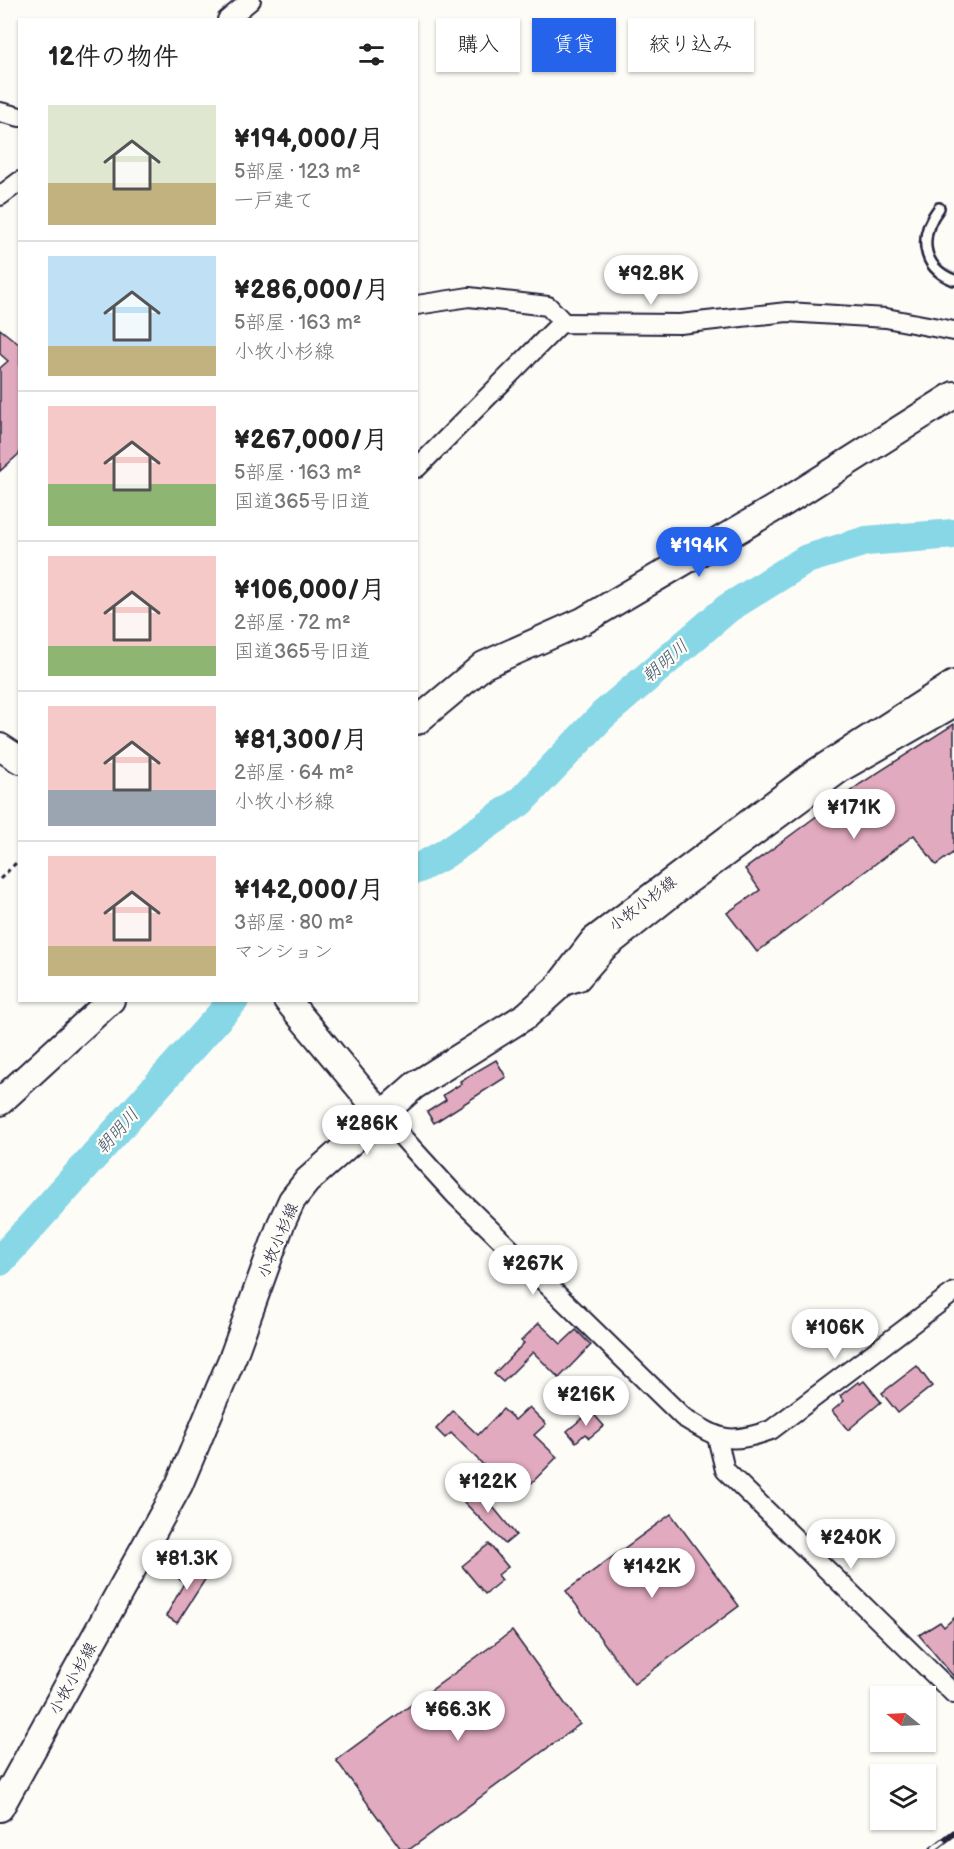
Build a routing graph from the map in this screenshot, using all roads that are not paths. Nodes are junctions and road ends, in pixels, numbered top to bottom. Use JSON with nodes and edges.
{"nodes":[{"id":1,"x":251,"y":0,"type":"edge"},
{"id":2,"x":229,"y":18,"type":"edge"},
{"id":3,"x":0,"y":112,"type":"edge"},
{"id":4,"x":18,"y":116,"type":"edge"},
{"id":5,"x":18,"y":182,"type":"edge"},
{"id":6,"x":0,"y":196,"type":"edge"},
{"id":7,"x":939,"y":208,"type":"dead end"},
{"id":8,"x":954,"y":280,"type":"edge"},
{"id":9,"x":418,"y":304,"type":"edge"},
{"id":10,"x":564,"y":323,"type":"junction"},
{"id":11,"x":954,"y":331,"type":"edge"},
{"id":12,"x":954,"y":395,"type":"edge"},
{"id":13,"x":418,"y":467,"type":"edge"},
{"id":14,"x":954,"y":684,"type":"edge"},
{"id":15,"x":954,"y":708,"type":"edge"},
{"id":16,"x":418,"y":720,"type":"edge"},
{"id":17,"x":0,"y":747,"type":"edge"},
{"id":18,"x":18,"y":759,"type":"edge"},
{"id":19,"x":557,"y":988,"type":"junction"},
{"id":20,"x":109,"y":1002,"type":"edge"},
{"id":21,"x":289,"y":1002,"type":"edge"},
{"id":22,"x":0,"y":1102,"type":"edge"},
{"id":23,"x":379,"y":1111,"type":"junction"},
{"id":24,"x":954,"y":1292,"type":"edge"},
{"id":25,"x":717,"y":1437,"type":"junction"},
{"id":26,"x":954,"y":1694,"type":"edge"},
{"id":27,"x":0,"y":1808,"type":"edge"}],
"edges":[{"from":1,"to":2,"type":"street"},
{"from":3,"to":4,"type":"street"},
{"from":5,"to":6,"type":"street"},
{"from":7,"to":8,"type":"lane"},
{"from":9,"to":10,"type":"street"},
{"from":10,"to":11,"type":"street"},
{"from":10,"to":13,"type":"street"},
{"from":12,"to":16,"type":"main road"},
{"from":14,"to":19,"type":"main road","name":"小牧小杉線"},
{"from":15,"to":19,"type":"street"},
{"from":17,"to":18,"type":"main road"},
{"from":19,"to":23,"type":"main road","name":"小牧小杉線"},
{"from":20,"to":22,"type":"main road"},
{"from":21,"to":23,"type":"main road"},
{"from":23,"to":25,"type":"street"},
{"from":23,"to":27,"type":"main road","name":"小牧小杉線"},
{"from":24,"to":25,"type":"street"},
{"from":25,"to":26,"type":"street"}]}
